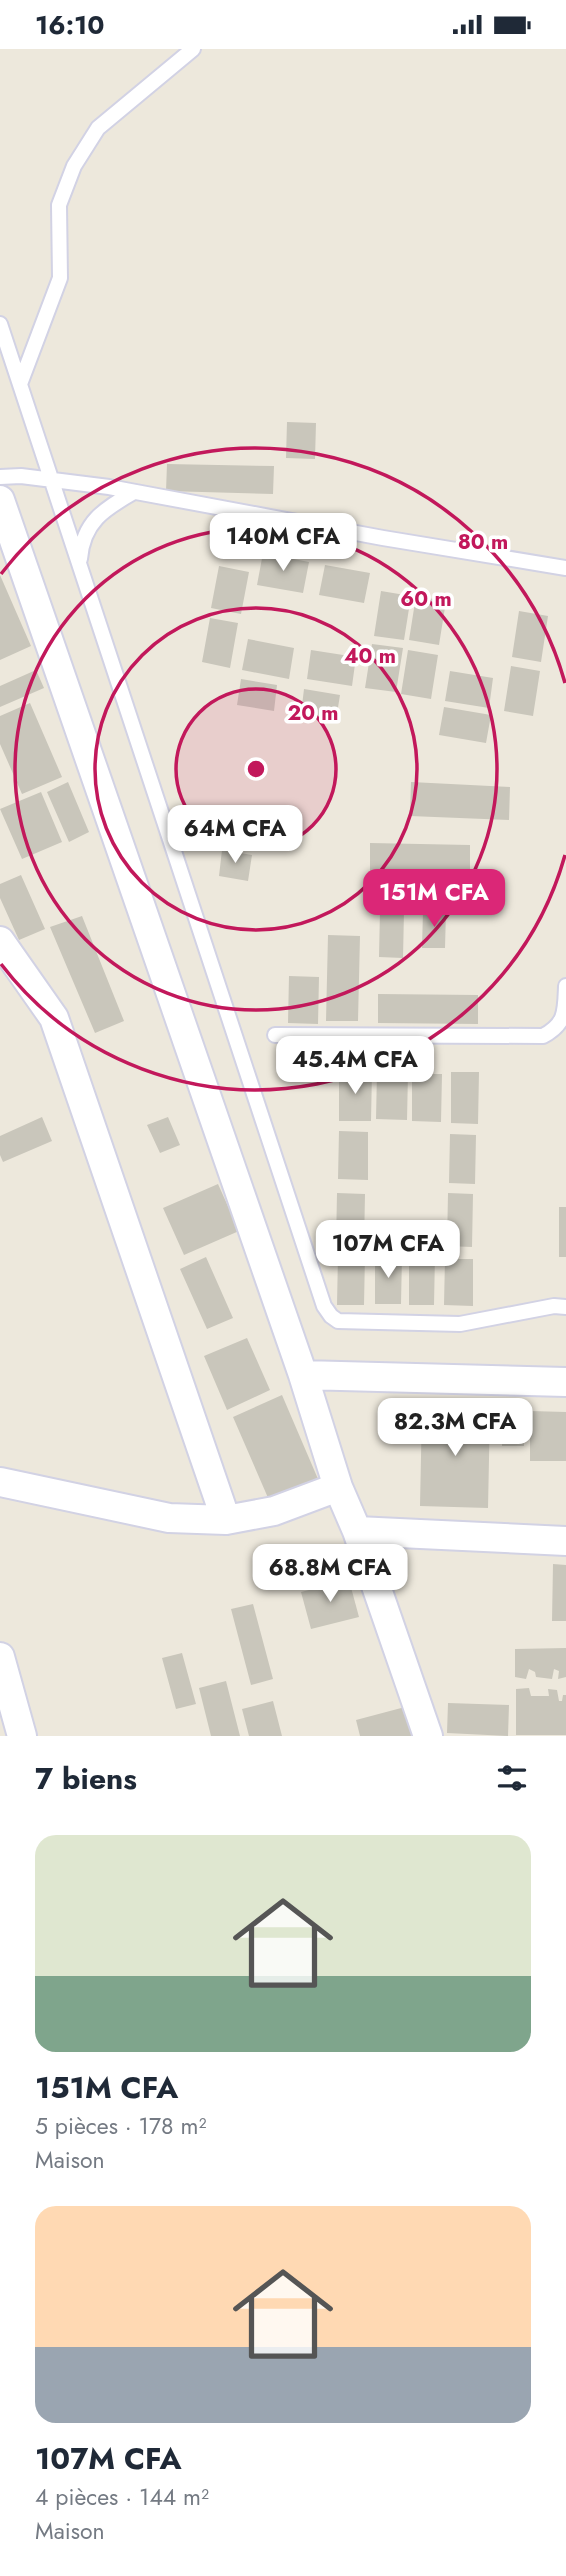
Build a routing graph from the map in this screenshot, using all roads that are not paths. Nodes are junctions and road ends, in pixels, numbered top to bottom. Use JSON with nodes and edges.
{"nodes":[{"id":1,"x":193,"y":49,"type":"edge"},
{"id":2,"x":0,"y":324,"type":"edge"},
{"id":3,"x":20,"y":384,"type":"junction"},
{"id":4,"x":0,"y":477,"type":"edge"},
{"id":5,"x":52,"y":480,"type":"junction"},
{"id":6,"x":134,"y":492,"type":"junction"},
{"id":7,"x":0,"y":500,"type":"edge"},
{"id":8,"x":79,"y":563,"type":"junction"},
{"id":9,"x":566,"y":568,"type":"edge"},
{"id":10,"x":0,"y":941,"type":"edge"},
{"id":11,"x":566,"y":986,"type":"edge"},
{"id":12,"x":565,"y":1006,"type":"edge"},
{"id":13,"x":275,"y":1035,"type":"dead end"},
{"id":14,"x":566,"y":1307,"type":"edge"},
{"id":15,"x":303,"y":1375,"type":"junction"},
{"id":16,"x":566,"y":1382,"type":"edge"},
{"id":17,"x":0,"y":1482,"type":"edge"},
{"id":18,"x":338,"y":1487,"type":"junction"},
{"id":19,"x":226,"y":1520,"type":"junction"},
{"id":20,"x":357,"y":1531,"type":"junction"},
{"id":21,"x":566,"y":1541,"type":"edge"},
{"id":22,"x":0,"y":1657,"type":"edge"},
{"id":23,"x":22,"y":1736,"type":"edge"},
{"id":24,"x":428,"y":1736,"type":"edge"}],
"edges":[{"from":1,"to":3,"type":"lane"},
{"from":2,"to":3,"type":"lane"},
{"from":3,"to":5,"type":"lane"},
{"from":4,"to":5,"type":"lane"},
{"from":5,"to":6,"type":"lane"},
{"from":5,"to":8,"type":"lane"},
{"from":6,"to":8,"type":"lane"},
{"from":6,"to":9,"type":"lane"},
{"from":7,"to":15,"type":"street"},
{"from":8,"to":14,"type":"lane"},
{"from":10,"to":19,"type":"street"},
{"from":11,"to":12,"type":"lane"},
{"from":12,"to":13,"type":"lane"},
{"from":15,"to":16,"type":"street"},
{"from":15,"to":18,"type":"street"},
{"from":17,"to":19,"type":"street"},
{"from":18,"to":19,"type":"street"},
{"from":18,"to":20,"type":"street"},
{"from":20,"to":21,"type":"street"},
{"from":20,"to":24,"type":"street"},
{"from":22,"to":23,"type":"street"}]}
